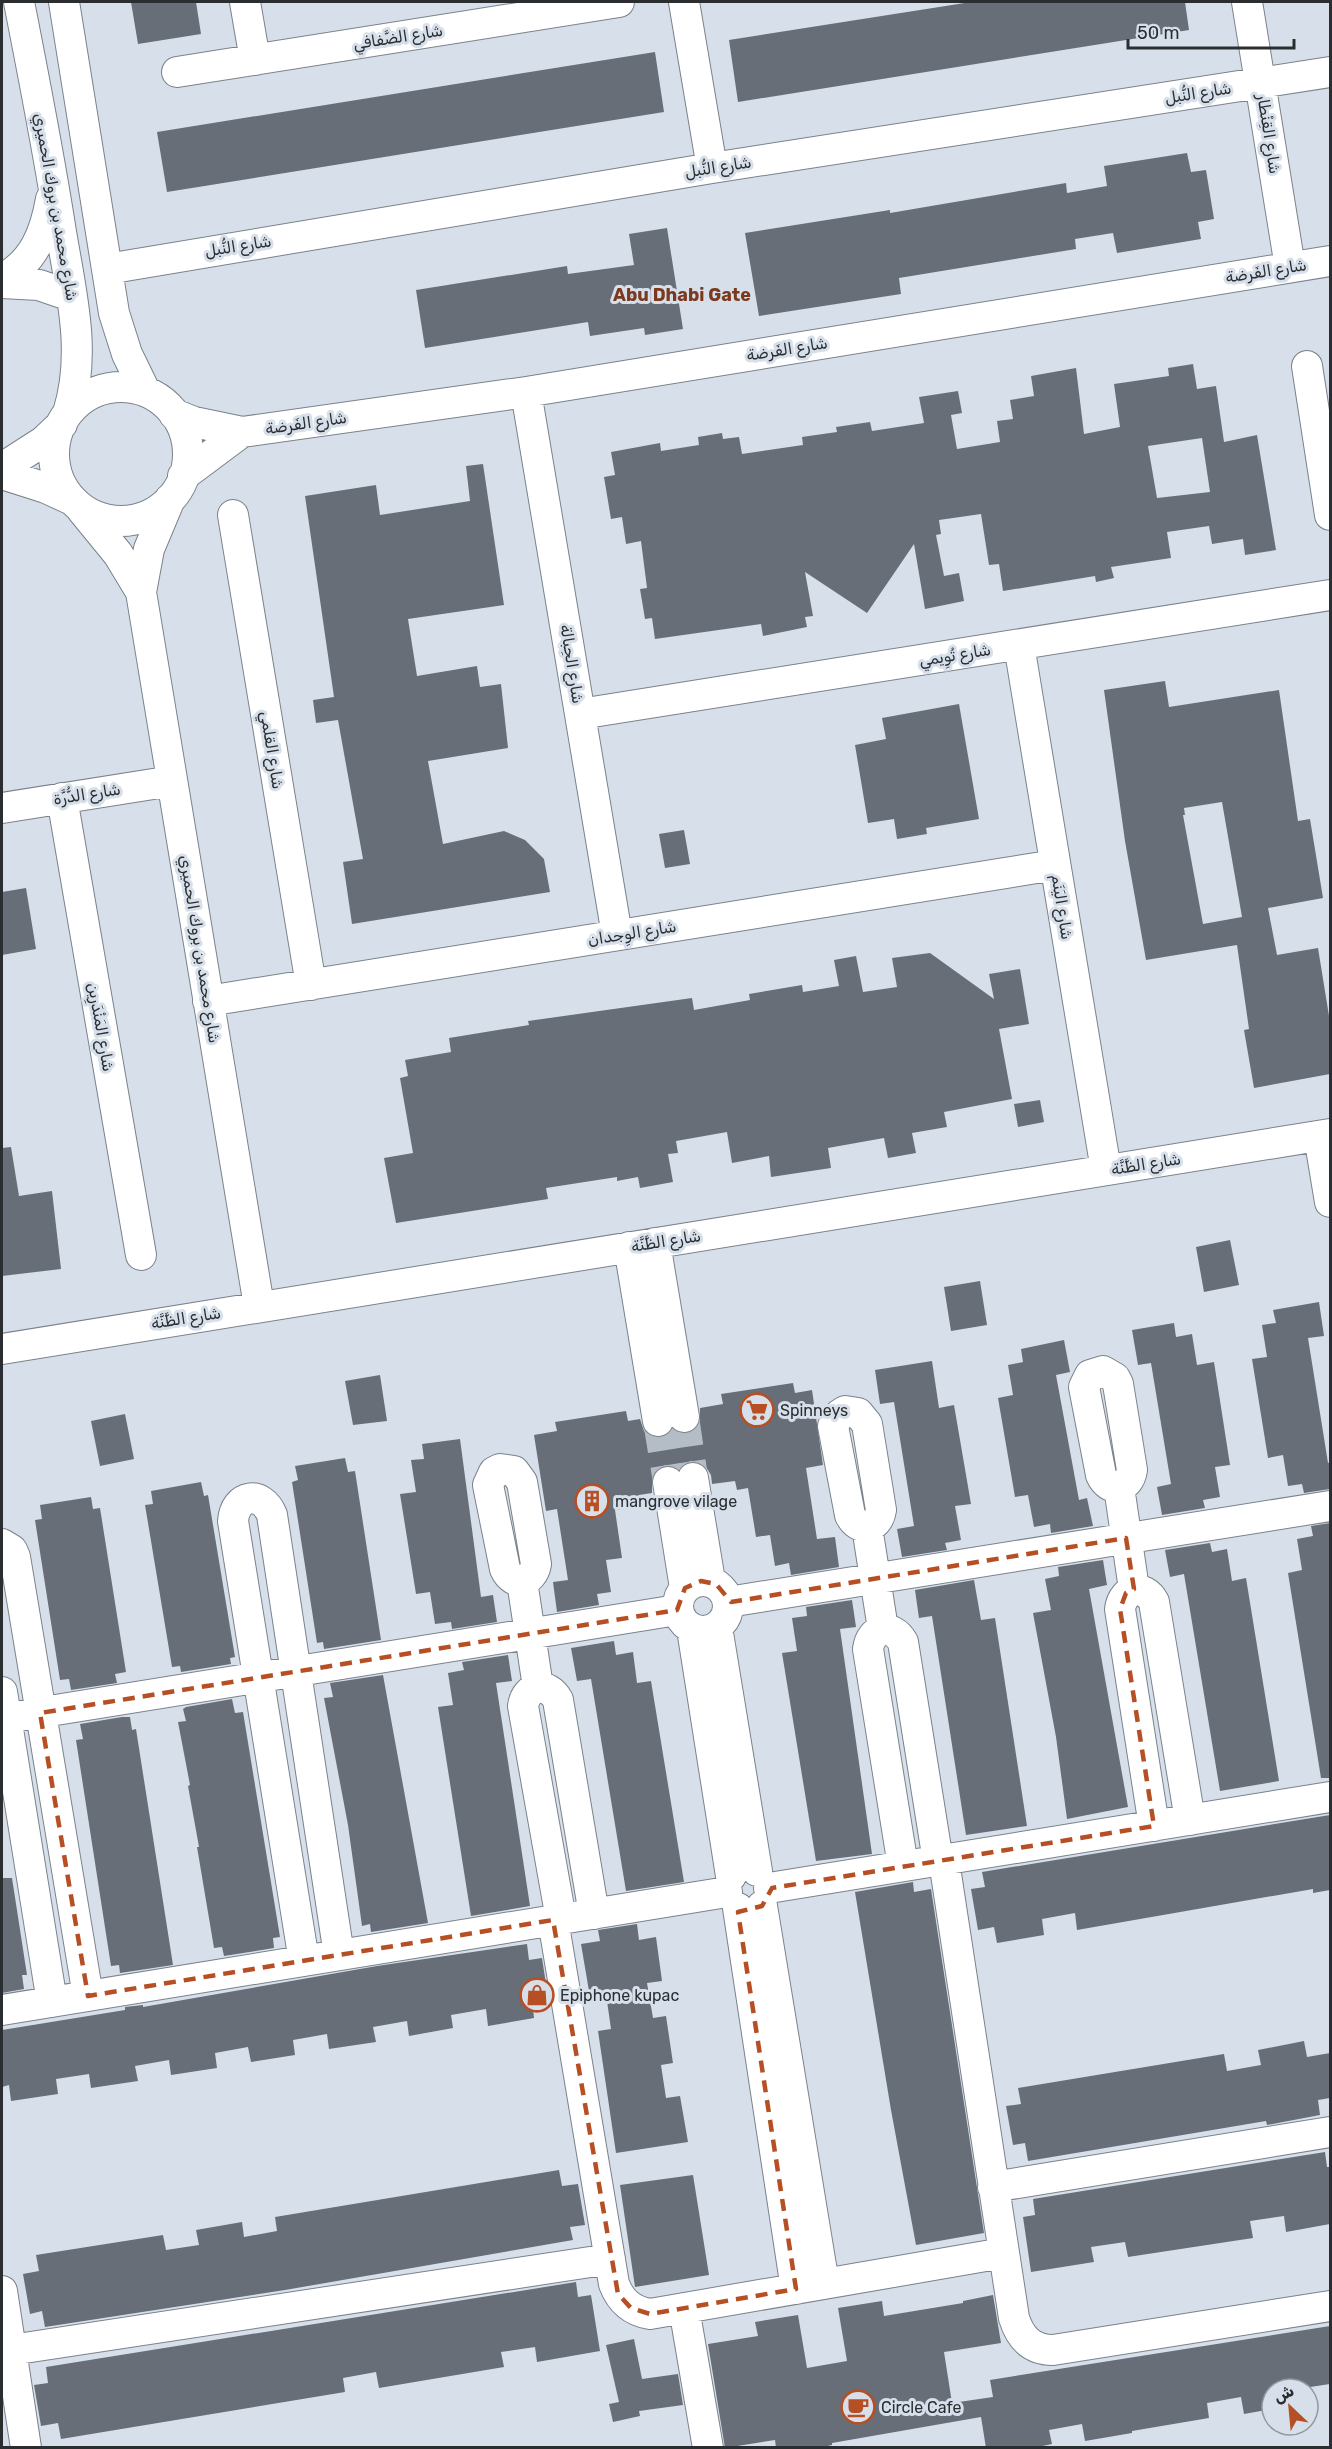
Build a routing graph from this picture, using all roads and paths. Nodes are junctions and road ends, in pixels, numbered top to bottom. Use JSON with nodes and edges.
{"nodes":[{"id":1,"x":19,"y":2,"type":"edge"},
{"id":2,"x":64,"y":2,"type":"edge"},
{"id":3,"x":245,"y":2,"type":"edge"},
{"id":4,"x":619,"y":2,"type":"edge"},
{"id":5,"x":684,"y":2,"type":"edge"},
{"id":6,"x":1247,"y":2,"type":"edge"},
{"id":7,"x":492,"y":11,"type":"edge"},
{"id":8,"x":255,"y":60,"type":"junction"},
{"id":9,"x":177,"y":72,"type":"dead end"},
{"id":10,"x":1330,"y":72,"type":"edge"},
{"id":11,"x":1260,"y":83,"type":"junction"},
{"id":12,"x":712,"y":168,"type":"junction"},
{"id":13,"x":54,"y":184,"type":"junction"},
{"id":14,"x":1330,"y":261,"type":"edge"},
{"id":15,"x":1290,"y":267,"type":"junction"},
{"id":16,"x":106,"y":269,"type":"junction"},
{"id":17,"x":2,"y":281,"type":"edge"},
{"id":18,"x":71,"y":296,"type":"junction"},
{"id":19,"x":1307,"y":366,"type":"dead end"},
{"id":20,"x":145,"y":392,"type":"junction"},
{"id":21,"x":526,"y":392,"type":"junction"},
{"id":22,"x":174,"y":414,"type":"junction"},
{"id":23,"x":65,"y":418,"type":"junction"},
{"id":24,"x":242,"y":432,"type":"junction"},
{"id":25,"x":2,"y":468,"type":"edge"},
{"id":26,"x":2,"y":474,"type":"edge"},
{"id":27,"x":177,"y":488,"type":"junction"},
{"id":28,"x":75,"y":503,"type":"junction"},
{"id":29,"x":233,"y":515,"type":"dead end"},
{"id":30,"x":1330,"y":515,"type":"edge"},
{"id":31,"x":141,"y":592,"type":"junction"},
{"id":32,"x":1330,"y":596,"type":"edge"},
{"id":33,"x":1019,"y":645,"type":"junction"},
{"id":34,"x":580,"y":714,"type":"junction"},
{"id":35,"x":172,"y":781,"type":"junction"},
{"id":36,"x":62,"y":798,"type":"junction"},
{"id":37,"x":2,"y":808,"type":"edge"},
{"id":38,"x":1055,"y":865,"type":"junction"},
{"id":39,"x":617,"y":936,"type":"junction"},
{"id":40,"x":311,"y":985,"type":"junction"},
{"id":41,"x":208,"y":1001,"type":"junction"},
{"id":42,"x":1325,"y":1135,"type":"edge"},
{"id":43,"x":1106,"y":1170,"type":"junction"},
{"id":44,"x":1330,"y":1202,"type":"edge"},
{"id":45,"x":642,"y":1245,"type":"junction"},
{"id":46,"x":141,"y":1255,"type":"dead end"},
{"id":47,"x":259,"y":1306,"type":"junction"},
{"id":48,"x":2,"y":1348,"type":"edge"},
{"id":49,"x":671,"y":1419,"type":"tunnel mouth"},
{"id":50,"x":681,"y":1480,"type":"tunnel mouth"},
{"id":51,"x":1119,"y":1488,"type":"dead end"},
{"id":52,"x":1330,"y":1506,"type":"edge"},
{"id":53,"x":867,"y":1527,"type":"dead end"},
{"id":54,"x":1126,"y":1538,"type":"junction"},
{"id":55,"x":2,"y":1544,"type":"edge"},
{"id":56,"x":875,"y":1579,"type":"junction"},
{"id":57,"x":522,"y":1581,"type":"dead end"},
{"id":58,"x":1134,"y":1589,"type":"junction"},
{"id":59,"x":702,"y":1606,"type":"junction"},
{"id":60,"x":883,"y":1629,"type":"junction"},
{"id":61,"x":530,"y":1634,"type":"junction"},
{"id":62,"x":296,"y":1671,"type":"junction"},
{"id":63,"x":258,"y":1677,"type":"junction"},
{"id":64,"x":538,"y":1687,"type":"junction"},
{"id":65,"x":4,"y":1705,"type":"edge"},
{"id":66,"x":40,"y":1713,"type":"junction"},
{"id":67,"x":1330,"y":1797,"type":"edge"},
{"id":68,"x":1190,"y":1820,"type":"junction"},
{"id":69,"x":1154,"y":1826,"type":"junction"},
{"id":70,"x":941,"y":1861,"type":"junction"},
{"id":71,"x":903,"y":1866,"type":"junction"},
{"id":72,"x":747,"y":1890,"type":"junction"},
{"id":73,"x":594,"y":1914,"type":"junction"},
{"id":74,"x":557,"y":1919,"type":"junction"},
{"id":75,"x":339,"y":1955,"type":"junction"},
{"id":76,"x":304,"y":1961,"type":"junction"},
{"id":77,"x":88,"y":1996,"type":"junction"},
{"id":78,"x":52,"y":2002,"type":"junction"},
{"id":79,"x":2,"y":2010,"type":"edge"},
{"id":80,"x":1330,"y":2132,"type":"edge"},
{"id":81,"x":993,"y":2187,"type":"junction"},
{"id":82,"x":1003,"y":2253,"type":"junction"},
{"id":83,"x":610,"y":2259,"type":"junction"},
{"id":84,"x":810,"y":2287,"type":"junction"},
{"id":85,"x":2,"y":2291,"type":"edge"},
{"id":86,"x":1330,"y":2306,"type":"edge"},
{"id":87,"x":684,"y":2308,"type":"junction"},
{"id":88,"x":11,"y":2350,"type":"junction"},
{"id":89,"x":26,"y":2448,"type":"edge"},
{"id":90,"x":708,"y":2448,"type":"edge"}],
"edges":[{"from":1,"to":13,"type":"street","name":"شارع محمد بن بروك الحميري"},
{"from":2,"to":16,"type":"street"},
{"from":3,"to":8,"type":"street"},
{"from":4,"to":7,"type":"street","name":"شارع الضَّفافي"},
{"from":5,"to":12,"type":"street"},
{"from":6,"to":11,"type":"street","name":"شارع القِنْطار"},
{"from":7,"to":8,"type":"street","name":"شارع الضَّفافي"},
{"from":8,"to":9,"type":"street","name":"شارع الضَّفافي"},
{"from":10,"to":11,"type":"street","name":"شارع النُّبل"},
{"from":11,"to":12,"type":"street","name":"شارع النُّبل"},
{"from":11,"to":15,"type":"street","name":"شارع القِنْطار"},
{"from":12,"to":16,"type":"street","name":"شارع النُّبل"},
{"from":13,"to":17,"type":"street"},
{"from":13,"to":18,"type":"street","name":"شارع محمد بن بروك الحميري"},
{"from":14,"to":15,"type":"street","name":"شارع الفَرضة"},
{"from":15,"to":21,"type":"street","name":"شارع الفَرضة"},
{"from":16,"to":20,"type":"street"},
{"from":17,"to":18,"type":"street"},
{"from":18,"to":23,"type":"street","name":"شارع محمد بن بروك الحميري"},
{"from":19,"to":30,"type":"street"},
{"from":20,"to":22,"type":"street"},
{"from":20,"to":23,"type":"street"},
{"from":21,"to":24,"type":"street","name":"شارع الفَرضة"},
{"from":21,"to":34,"type":"street","name":"شارع الحِبالة"},
{"from":22,"to":24,"type":"street","name":"شارع الفَرضة"},
{"from":22,"to":27,"type":"street"},
{"from":23,"to":25,"type":"street"},
{"from":23,"to":28,"type":"street"},
{"from":24,"to":27,"type":"street","name":"شارع الفَرضة"},
{"from":26,"to":28,"type":"street"},
{"from":27,"to":28,"type":"street"},
{"from":27,"to":31,"type":"street","name":"شارع محمد بن بروك الحميري"},
{"from":28,"to":31,"type":"street","name":"شارع محمد بن بروك الحميري"},
{"from":29,"to":40,"type":"street","name":"شارع القلمي"},
{"from":31,"to":35,"type":"street","name":"شارع محمد بن بروك الحميري"},
{"from":32,"to":33,"type":"street","name":"شارع تُوِيمي"},
{"from":33,"to":34,"type":"street","name":"شارع تُوِيمي"},
{"from":33,"to":38,"type":"street","name":"شارع اليَنَم"},
{"from":34,"to":39,"type":"street","name":"شارع الحِبالة"},
{"from":35,"to":36,"type":"street","name":"شارع الدُّرَّة"},
{"from":35,"to":41,"type":"street","name":"شارع محمد بن بروك الحميري"},
{"from":36,"to":37,"type":"street","name":"شارع الدُّرَّة"},
{"from":36,"to":46,"type":"street","name":"شارع المَنْدَرِين"},
{"from":38,"to":39,"type":"street","name":"شارع الوِجدان"},
{"from":38,"to":43,"type":"street","name":"شارع اليَنَم"},
{"from":39,"to":40,"type":"street","name":"شارع الوِجدان"},
{"from":40,"to":41,"type":"street","name":"شارع الوِجدان"},
{"from":41,"to":47,"type":"street","name":"شارع محمد بن بروك الحميري"},
{"from":42,"to":43,"type":"street","name":"شارع الظَّنَّة"},
{"from":42,"to":44,"type":"street"},
{"from":43,"to":45,"type":"street","name":"شارع الظَّنَّة"},
{"from":45,"to":47,"type":"street","name":"شارع الظَّنَّة"},
{"from":45,"to":49,"type":"street"},
{"from":47,"to":48,"type":"street","name":"شارع الظَّنَّة"},
{"from":50,"to":59,"type":"street"},
{"from":51,"to":54,"type":"street"},
{"from":52,"to":54,"type":"street"},
{"from":53,"to":56,"type":"street"},
{"from":54,"to":56,"type":"street"},
{"from":54,"to":58,"type":"street"},
{"from":55,"to":66,"type":"street"},
{"from":56,"to":59,"type":"street"},
{"from":56,"to":60,"type":"street"},
{"from":57,"to":61,"type":"street"},
{"from":58,"to":68,"type":"street"},
{"from":58,"to":69,"type":"street"},
{"from":59,"to":61,"type":"street"},
{"from":59,"to":72,"type":"street"},
{"from":60,"to":70,"type":"street"},
{"from":60,"to":71,"type":"street"},
{"from":61,"to":62,"type":"street"},
{"from":61,"to":64,"type":"street"},
{"from":62,"to":63,"type":"street"},
{"from":62,"to":63,"type":"street"},
{"from":62,"to":75,"type":"street"},
{"from":63,"to":66,"type":"street"},
{"from":63,"to":76,"type":"street"},
{"from":64,"to":73,"type":"street"},
{"from":64,"to":74,"type":"street"},
{"from":65,"to":66,"type":"street"},
{"from":65,"to":78,"type":"street"},
{"from":66,"to":77,"type":"street"},
{"from":67,"to":68,"type":"street"},
{"from":68,"to":69,"type":"street"},
{"from":69,"to":70,"type":"street"},
{"from":70,"to":71,"type":"street"},
{"from":70,"to":81,"type":"street"},
{"from":71,"to":72,"type":"street"},
{"from":72,"to":73,"type":"street"},
{"from":72,"to":84,"type":"street"},
{"from":73,"to":74,"type":"street"},
{"from":74,"to":75,"type":"street"},
{"from":74,"to":83,"type":"street"},
{"from":75,"to":76,"type":"street"},
{"from":76,"to":77,"type":"street"},
{"from":77,"to":78,"type":"street"},
{"from":78,"to":79,"type":"street"},
{"from":80,"to":81,"type":"street"},
{"from":81,"to":82,"type":"street"},
{"from":82,"to":84,"type":"street"},
{"from":82,"to":86,"type":"street"},
{"from":83,"to":87,"type":"street"},
{"from":83,"to":88,"type":"street"},
{"from":84,"to":87,"type":"street"},
{"from":85,"to":88,"type":"street"},
{"from":87,"to":90,"type":"street"},
{"from":88,"to":89,"type":"street"}]}
